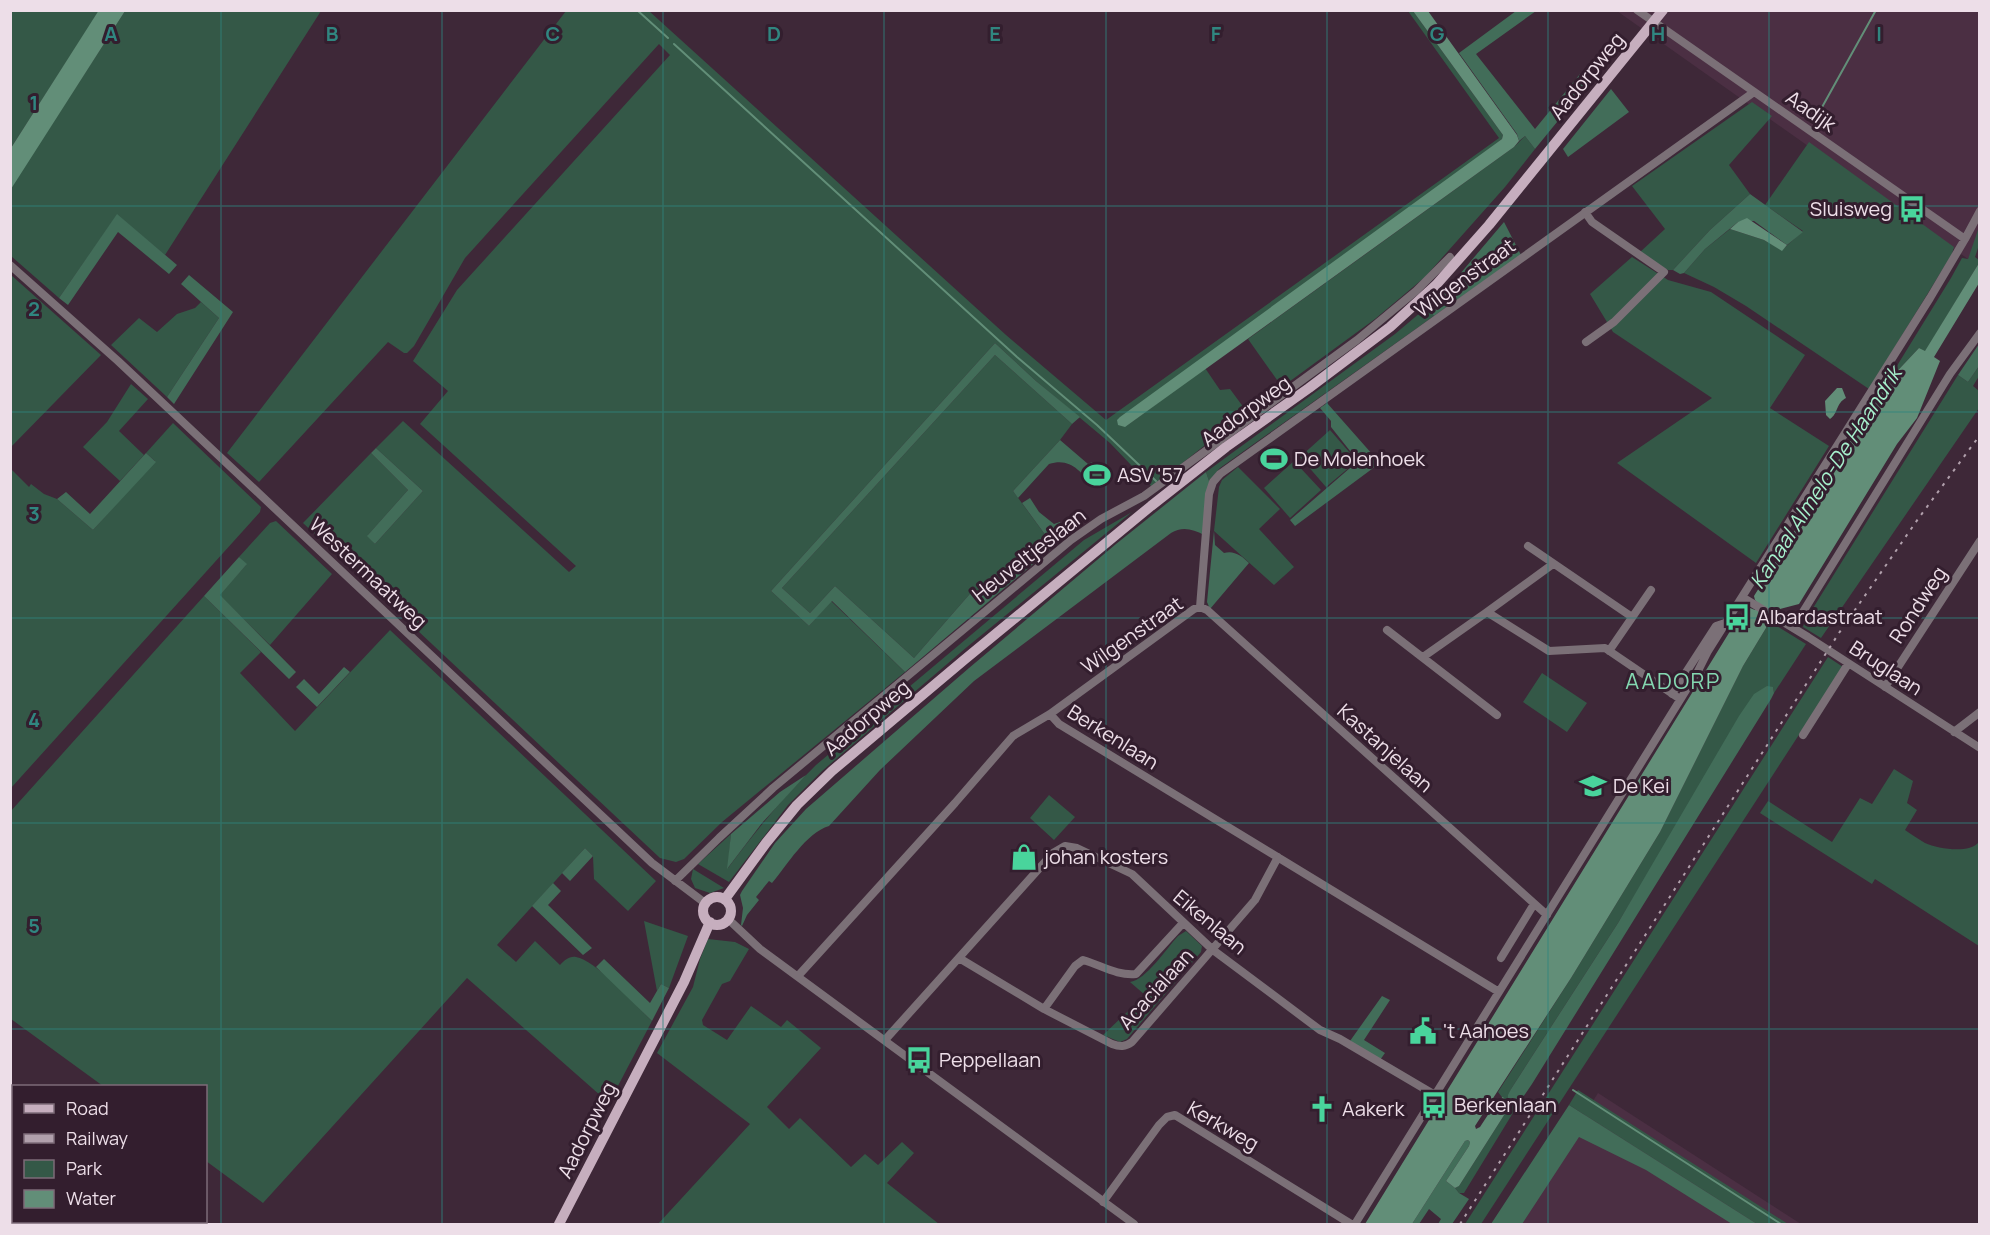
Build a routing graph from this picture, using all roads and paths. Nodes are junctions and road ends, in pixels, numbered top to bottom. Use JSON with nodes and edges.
{"nodes":[{"id":1,"x":1637,"y":10,"type":"edge"},
{"id":2,"x":1663,"y":10,"type":"edge"},
{"id":3,"x":1654,"y":22,"type":"junction"},
{"id":4,"x":1754,"y":92,"type":"junction"},
{"id":5,"x":1980,"y":211,"type":"edge"},
{"id":6,"x":1585,"y":212,"type":"junction"},
{"id":7,"x":1965,"y":239,"type":"junction"},
{"id":8,"x":1450,"y":257,"type":"dead end"},
{"id":9,"x":10,"y":265,"type":"edge"},
{"id":10,"x":1980,"y":333,"type":"edge"},
{"id":11,"x":1586,"y":342,"type":"dead end"},
{"id":12,"x":1980,"y":541,"type":"edge"},
{"id":13,"x":1528,"y":546,"type":"dead end"},
{"id":14,"x":1553,"y":564,"type":"junction"},
{"id":15,"x":1651,"y":590,"type":"dead end"},
{"id":16,"x":1742,"y":597,"type":"junction"},
{"id":17,"x":1200,"y":607,"type":"junction"},
{"id":18,"x":1487,"y":612,"type":"junction"},
{"id":19,"x":1632,"y":617,"type":"junction"},
{"id":20,"x":1793,"y":628,"type":"junction"},
{"id":21,"x":1386,"y":630,"type":"dead end"},
{"id":22,"x":1609,"y":651,"type":"junction"},
{"id":23,"x":1423,"y":657,"type":"junction"},
{"id":24,"x":1848,"y":664,"type":"junction"},
{"id":25,"x":1885,"y":687,"type":"junction"},
{"id":26,"x":1676,"y":697,"type":"junction"},
{"id":27,"x":1980,"y":712,"type":"edge"},
{"id":28,"x":1050,"y":714,"type":"junction"},
{"id":29,"x":1497,"y":715,"type":"dead end"},
{"id":30,"x":1954,"y":732,"type":"junction"},
{"id":31,"x":1803,"y":735,"type":"dead end"},
{"id":32,"x":1980,"y":748,"type":"edge"},
{"id":33,"x":1278,"y":857,"type":"junction"},
{"id":34,"x":675,"y":881,"type":"junction"},
{"id":35,"x":725,"y":899,"type":"junction"},
{"id":36,"x":705,"y":903,"type":"junction"},
{"id":37,"x":1534,"y":904,"type":"junction"},
{"id":38,"x":1547,"y":915,"type":"junction"},
{"id":39,"x":728,"y":919,"type":"junction"},
{"id":40,"x":710,"y":922,"type":"junction"},
{"id":41,"x":1183,"y":923,"type":"junction"},
{"id":42,"x":1213,"y":950,"type":"junction"},
{"id":43,"x":959,"y":958,"type":"junction"},
{"id":44,"x":1500,"y":958,"type":"dead end"},
{"id":45,"x":798,"y":976,"type":"junction"},
{"id":46,"x":1499,"y":992,"type":"junction"},
{"id":47,"x":1044,"y":1010,"type":"junction"},
{"id":48,"x":885,"y":1040,"type":"junction"},
{"id":49,"x":1435,"y":1095,"type":"junction"},
{"id":50,"x":1103,"y":1202,"type":"junction"},
{"id":51,"x":559,"y":1224,"type":"edge"},
{"id":52,"x":1134,"y":1224,"type":"edge"},
{"id":53,"x":1353,"y":1224,"type":"edge"}],
"edges":[{"from":1,"to":3,"type":"street","name":"Aadijk"},
{"from":2,"to":3,"type":"main road","name":"Aadorpweg"},
{"from":3,"to":4,"type":"street","name":"Aadijk"},
{"from":3,"to":35,"type":"main road","name":"Aadorpweg"},
{"from":4,"to":6,"type":"street","name":"Wilgenstraat"},
{"from":4,"to":7,"type":"street","name":"Aadijk"},
{"from":5,"to":7,"type":"street"},
{"from":6,"to":11,"type":"street"},
{"from":6,"to":17,"type":"street","name":"Wilgenstraat"},
{"from":7,"to":16,"type":"street"},
{"from":8,"to":34,"type":"street","name":"Heuveltjeslaan"},
{"from":9,"to":34,"type":"street","name":"Westermaatweg"},
{"from":10,"to":20,"type":"street"},
{"from":12,"to":25,"type":"street","name":"Rondweg"},
{"from":13,"to":14,"type":"street"},
{"from":14,"to":18,"type":"street"},
{"from":14,"to":19,"type":"street"},
{"from":15,"to":19,"type":"street"},
{"from":16,"to":20,"type":"street","name":"Bruglaan"},
{"from":16,"to":26,"type":"street"},
{"from":17,"to":28,"type":"street","name":"Wilgenstraat"},
{"from":17,"to":37,"type":"street","name":"Kastanjelaan"},
{"from":18,"to":22,"type":"street"},
{"from":18,"to":23,"type":"street"},
{"from":19,"to":22,"type":"street"},
{"from":20,"to":24,"type":"street","name":"Bruglaan"},
{"from":21,"to":23,"type":"street"},
{"from":22,"to":26,"type":"street"},
{"from":23,"to":29,"type":"street"},
{"from":24,"to":25,"type":"street","name":"Bruglaan"},
{"from":24,"to":31,"type":"street"},
{"from":25,"to":30,"type":"street","name":"Bruglaan"},
{"from":26,"to":38,"type":"street"},
{"from":27,"to":30,"type":"street"},
{"from":28,"to":33,"type":"street","name":"Berkenlaan"},
{"from":28,"to":45,"type":"street","name":"Wilgenstraat"},
{"from":30,"to":32,"type":"street","name":"Bruglaan"},
{"from":33,"to":42,"type":"street","name":"Acacialaan"},
{"from":33,"to":46,"type":"street","name":"Berkenlaan"},
{"from":34,"to":36,"type":"street","name":"Westermaatweg"},
{"from":35,"to":36,"type":"main road"},
{"from":35,"to":39,"type":"main road"},
{"from":36,"to":40,"type":"main road"},
{"from":37,"to":38,"type":"street","name":"Kastanjelaan"},
{"from":37,"to":44,"type":"street"},
{"from":38,"to":46,"type":"street"},
{"from":39,"to":40,"type":"main road"},
{"from":39,"to":45,"type":"street"},
{"from":40,"to":51,"type":"main road","name":"Aadorpweg"},
{"from":41,"to":42,"type":"street","name":"Eikenlaan"},
{"from":41,"to":43,"type":"street","name":"Eikenlaan"},
{"from":41,"to":47,"type":"street"},
{"from":42,"to":47,"type":"street","name":"Acacialaan"},
{"from":42,"to":49,"type":"street","name":"Eikenlaan"},
{"from":43,"to":47,"type":"street","name":"Acacialaan"},
{"from":43,"to":48,"type":"street","name":"Eikenlaan"},
{"from":45,"to":48,"type":"street"},
{"from":46,"to":49,"type":"street"},
{"from":48,"to":50,"type":"street"},
{"from":49,"to":53,"type":"street"},
{"from":50,"to":52,"type":"street"},
{"from":50,"to":53,"type":"street","name":"Kerkweg"}]}
